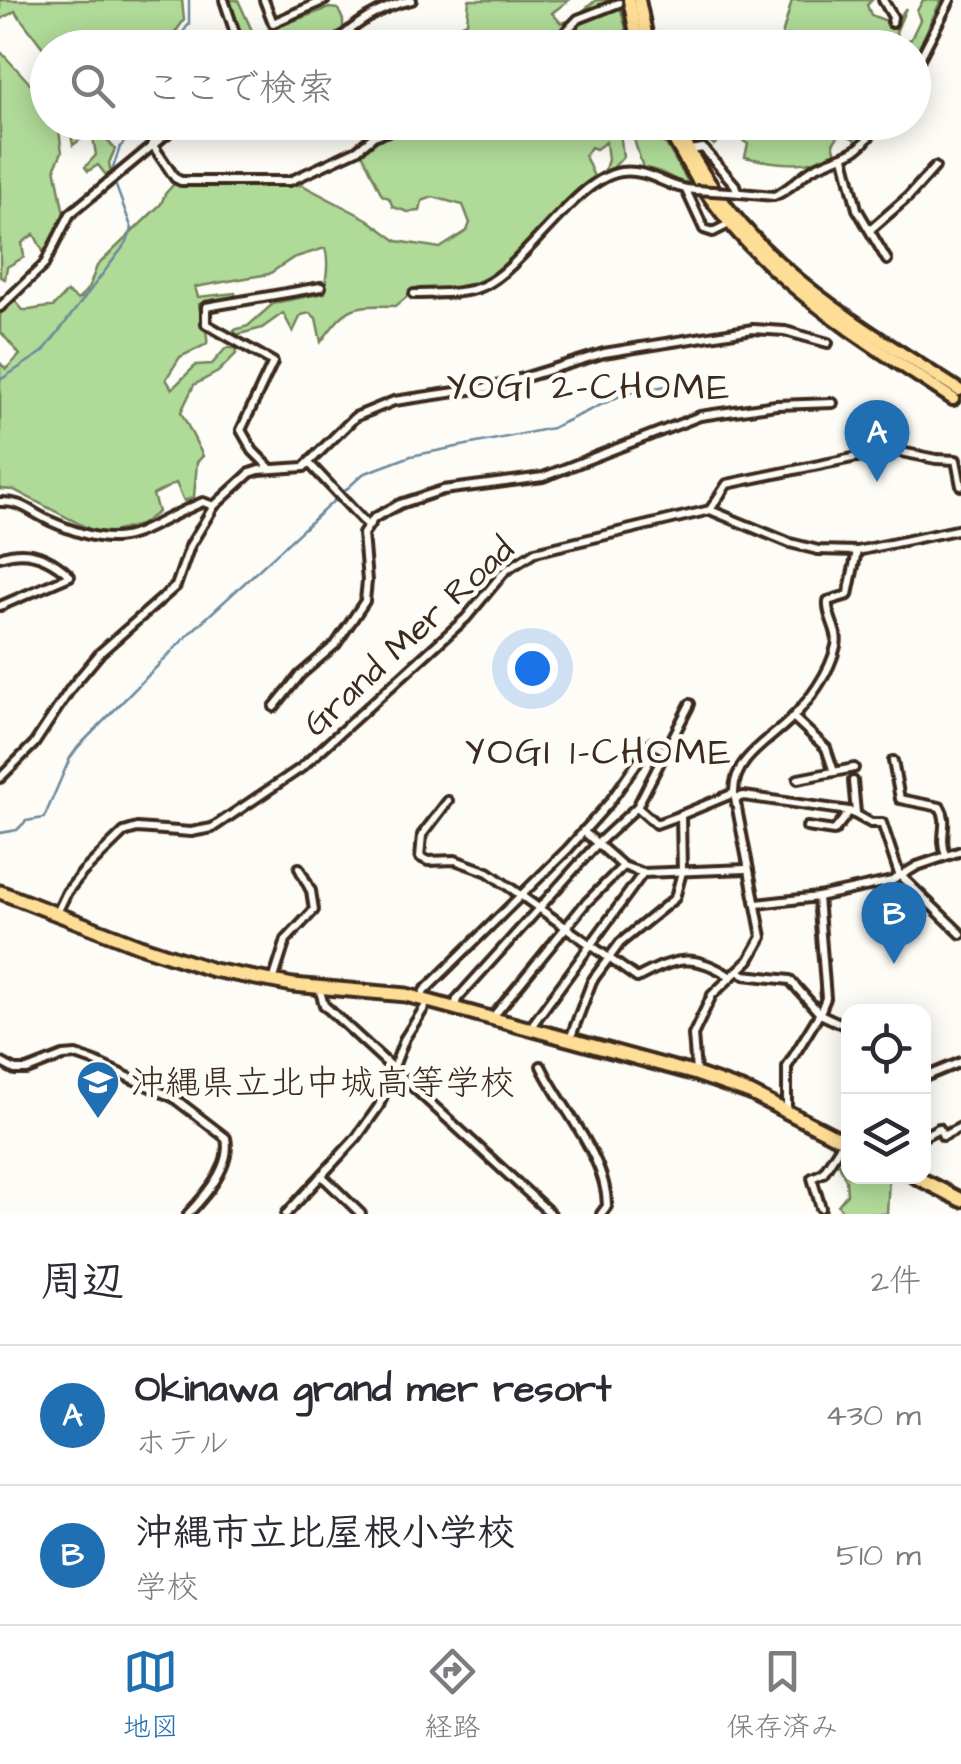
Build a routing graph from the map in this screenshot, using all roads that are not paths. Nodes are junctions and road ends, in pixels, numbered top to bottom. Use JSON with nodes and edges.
{"nodes":[{"id":1,"x":224,"y":0,"type":"edge"},
{"id":2,"x":264,"y":0,"type":"edge"},
{"id":3,"x":412,"y":0,"type":"edge"},
{"id":4,"x":638,"y":0,"type":"edge"},
{"id":5,"x":883,"y":0,"type":"edge"},
{"id":6,"x":950,"y":0,"type":"edge"},
{"id":7,"x":319,"y":1,"type":"edge"},
{"id":8,"x":390,"y":2,"type":"edge"},
{"id":9,"x":624,"y":2,"type":"edge"},
{"id":10,"x":892,"y":23,"type":"dead end"},
{"id":11,"x":234,"y":30,"type":"edge"},
{"id":12,"x":349,"y":30,"type":"edge"},
{"id":13,"x":567,"y":30,"type":"edge"},
{"id":14,"x":634,"y":30,"type":"edge"},
{"id":15,"x":644,"y":30,"type":"edge"},
{"id":16,"x":931,"y":37,"type":"edge"},
{"id":17,"x":157,"y":140,"type":"edge"},
{"id":18,"x":369,"y":140,"type":"edge"},
{"id":19,"x":676,"y":140,"type":"edge"},
{"id":20,"x":684,"y":140,"type":"edge"},
{"id":21,"x":866,"y":140,"type":"edge"},
{"id":22,"x":152,"y":144,"type":"junction"},
{"id":23,"x":690,"y":151,"type":"junction"},
{"id":24,"x":844,"y":157,"type":"junction"},
{"id":25,"x":934,"y":167,"type":"dead end"},
{"id":26,"x":691,"y":190,"type":"junction"},
{"id":27,"x":733,"y":192,"type":"junction"},
{"id":28,"x":736,"y":228,"type":"junction"},
{"id":29,"x":870,"y":230,"type":"junction"},
{"id":30,"x":886,"y":260,"type":"dead end"},
{"id":31,"x":321,"y":287,"type":"dead end"},
{"id":32,"x":414,"y":294,"type":"dead end"},
{"id":33,"x":0,"y":308,"type":"edge"},
{"id":34,"x":828,"y":343,"type":"dead end"},
{"id":35,"x":956,"y":394,"type":"edge"},
{"id":36,"x":833,"y":403,"type":"dead end"},
{"id":37,"x":309,"y":463,"type":"junction"},
{"id":38,"x":271,"y":470,"type":"junction"},
{"id":39,"x":961,"y":486,"type":"edge"},
{"id":40,"x":0,"y":502,"type":"edge"},
{"id":41,"x":214,"y":506,"type":"junction"},
{"id":42,"x":710,"y":510,"type":"junction"},
{"id":43,"x":367,"y":525,"type":"junction"},
{"id":44,"x":961,"y":529,"type":"edge"},
{"id":45,"x":857,"y":551,"type":"junction"},
{"id":46,"x":0,"y":556,"type":"edge"},
{"id":47,"x":0,"y":606,"type":"edge"},
{"id":48,"x":690,"y":704,"type":"dead end"},
{"id":49,"x":274,"y":707,"type":"dead end"},
{"id":50,"x":793,"y":717,"type":"junction"},
{"id":51,"x":666,"y":752,"type":"junction"},
{"id":52,"x":893,"y":761,"type":"dead end"},
{"id":53,"x":854,"y":768,"type":"dead end"},
{"id":54,"x":834,"y":772,"type":"junction"},
{"id":55,"x":0,"y":778,"type":"edge"},
{"id":56,"x":798,"y":779,"type":"dead end"},
{"id":57,"x":854,"y":781,"type":"dead end"},
{"id":58,"x":735,"y":795,"type":"junction"},
{"id":59,"x":448,"y":802,"type":"dead end"},
{"id":60,"x":637,"y":807,"type":"junction"},
{"id":61,"x":853,"y":812,"type":"junction"},
{"id":62,"x":682,"y":815,"type":"junction"},
{"id":63,"x":807,"y":828,"type":"dead end"},
{"id":64,"x":583,"y":832,"type":"junction"},
{"id":65,"x":597,"y":844,"type":"junction"},
{"id":66,"x":961,"y":851,"type":"edge"},
{"id":67,"x":946,"y":855,"type":"junction"},
{"id":68,"x":622,"y":866,"type":"junction"},
{"id":69,"x":299,"y":868,"type":"dead end"},
{"id":70,"x":747,"y":869,"type":"junction"},
{"id":71,"x":682,"y":872,"type":"junction"},
{"id":72,"x":644,"y":874,"type":"junction"},
{"id":73,"x":902,"y":876,"type":"junction"},
{"id":74,"x":0,"y":892,"type":"edge"},
{"id":75,"x":524,"y":895,"type":"junction"},
{"id":76,"x":818,"y":897,"type":"junction"},
{"id":77,"x":756,"y":904,"type":"junction"},
{"id":78,"x":542,"y":908,"type":"junction"},
{"id":79,"x":56,"y":913,"type":"junction"},
{"id":80,"x":568,"y":926,"type":"junction"},
{"id":81,"x":961,"y":934,"type":"edge"},
{"id":82,"x":592,"y":945,"type":"junction"},
{"id":83,"x":610,"y":957,"type":"junction"},
{"id":84,"x":738,"y":971,"type":"junction"},
{"id":85,"x":730,"y":977,"type":"junction"},
{"id":86,"x":273,"y":982,"type":"junction"},
{"id":87,"x":319,"y":987,"type":"junction"},
{"id":88,"x":424,"y":1000,"type":"junction"},
{"id":89,"x":455,"y":1007,"type":"junction"},
{"id":90,"x":820,"y":1014,"type":"junction"},
{"id":91,"x":492,"y":1018,"type":"junction"},
{"id":92,"x":841,"y":1024,"type":"edge"},
{"id":93,"x":530,"y":1028,"type":"junction"},
{"id":94,"x":570,"y":1039,"type":"junction"},
{"id":95,"x":0,"y":1062,"type":"edge"},
{"id":96,"x":961,"y":1062,"type":"edge"},
{"id":97,"x":541,"y":1066,"type":"dead end"},
{"id":98,"x":390,"y":1070,"type":"junction"},
{"id":99,"x":696,"y":1074,"type":"junction"},
{"id":100,"x":931,"y":1074,"type":"edge"},
{"id":101,"x":786,"y":1110,"type":"junction"},
{"id":102,"x":961,"y":1126,"type":"edge"},
{"id":103,"x":931,"y":1132,"type":"edge"},
{"id":104,"x":841,"y":1139,"type":"edge"},
{"id":105,"x":841,"y":1149,"type":"edge"},
{"id":106,"x":322,"y":1176,"type":"junction"},
{"id":107,"x":930,"y":1184,"type":"edge"},
{"id":108,"x":961,"y":1200,"type":"edge"},
{"id":109,"x":821,"y":1208,"type":"dead end"},
{"id":110,"x":188,"y":1214,"type":"edge"},
{"id":111,"x":286,"y":1214,"type":"edge"},
{"id":112,"x":361,"y":1214,"type":"edge"},
{"id":113,"x":551,"y":1214,"type":"edge"},
{"id":114,"x":602,"y":1214,"type":"edge"}],
"edges":[{"from":1,"to":11,"type":"street"},
{"from":2,"to":7,"type":"street"},
{"from":3,"to":8,"type":"street"},
{"from":4,"to":15,"type":"main road"},
{"from":5,"to":10,"type":"street"},
{"from":6,"to":16,"type":"street"},
{"from":8,"to":12,"type":"street"},
{"from":9,"to":13,"type":"street"},
{"from":9,"to":14,"type":"main road"},
{"from":17,"to":22,"type":"street"},
{"from":18,"to":22,"type":"street"},
{"from":19,"to":28,"type":"main road"},
{"from":20,"to":23,"type":"main road"},
{"from":21,"to":24,"type":"street"},
{"from":22,"to":33,"type":"street"},
{"from":23,"to":27,"type":"street"},
{"from":23,"to":28,"type":"main road"},
{"from":24,"to":27,"type":"street"},
{"from":24,"to":29,"type":"street"},
{"from":25,"to":29,"type":"street"},
{"from":26,"to":27,"type":"street","bridge":true},
{"from":26,"to":28,"type":"street"},
{"from":26,"to":32,"type":"street"},
{"from":28,"to":35,"type":"main road"},
{"from":29,"to":30,"type":"street"},
{"from":31,"to":38,"type":"street"},
{"from":34,"to":37,"type":"street"},
{"from":36,"to":43,"type":"street"},
{"from":37,"to":38,"type":"street"},
{"from":37,"to":43,"type":"street"},
{"from":38,"to":41,"type":"street"},
{"from":39,"to":42,"type":"street"},
{"from":40,"to":41,"type":"street"},
{"from":41,"to":55,"type":"street"},
{"from":42,"to":45,"type":"street"},
{"from":42,"to":79,"type":"street","name":"Grand Mer Road"},
{"from":43,"to":49,"type":"street"},
{"from":44,"to":45,"type":"street"},
{"from":45,"to":50,"type":"street"},
{"from":46,"to":47,"type":"street"},
{"from":48,"to":51,"type":"street"},
{"from":50,"to":54,"type":"street"},
{"from":50,"to":58,"type":"street"},
{"from":51,"to":60,"type":"street"},
{"from":51,"to":64,"type":"street"},
{"from":52,"to":67,"type":"street"},
{"from":53,"to":54,"type":"street"},
{"from":54,"to":56,"type":"street"},
{"from":57,"to":61,"type":"street"},
{"from":58,"to":61,"type":"street"},
{"from":58,"to":62,"type":"street"},
{"from":58,"to":70,"type":"street"},
{"from":59,"to":75,"type":"street"},
{"from":60,"to":62,"type":"street"},
{"from":60,"to":65,"type":"street"},
{"from":61,"to":63,"type":"street"},
{"from":61,"to":73,"type":"street"},
{"from":62,"to":71,"type":"street"},
{"from":64,"to":65,"type":"street"},
{"from":64,"to":75,"type":"street"},
{"from":65,"to":68,"type":"street"},
{"from":65,"to":78,"type":"street"},
{"from":66,"to":67,"type":"street"},
{"from":67,"to":73,"type":"street"},
{"from":68,"to":72,"type":"street"},
{"from":68,"to":80,"type":"street"},
{"from":69,"to":86,"type":"street"},
{"from":70,"to":71,"type":"street"},
{"from":70,"to":77,"type":"street"},
{"from":71,"to":72,"type":"street"},
{"from":71,"to":83,"type":"street"},
{"from":72,"to":82,"type":"street"},
{"from":73,"to":76,"type":"street"},
{"from":73,"to":81,"type":"street"},
{"from":74,"to":79,"type":"highway"},
{"from":75,"to":78,"type":"street"},
{"from":75,"to":88,"type":"street"},
{"from":76,"to":77,"type":"street"},
{"from":76,"to":90,"type":"street"},
{"from":77,"to":84,"type":"street"},
{"from":78,"to":80,"type":"street"},
{"from":78,"to":89,"type":"street"},
{"from":79,"to":86,"type":"highway"},
{"from":80,"to":82,"type":"street"},
{"from":80,"to":91,"type":"street"},
{"from":82,"to":83,"type":"street"},
{"from":82,"to":93,"type":"street"},
{"from":83,"to":85,"type":"street"},
{"from":83,"to":94,"type":"street"},
{"from":84,"to":85,"type":"street"},
{"from":84,"to":90,"type":"street"},
{"from":85,"to":99,"type":"street"},
{"from":86,"to":87,"type":"highway"},
{"from":87,"to":88,"type":"highway"},
{"from":87,"to":98,"type":"street"},
{"from":88,"to":89,"type":"highway"},
{"from":88,"to":98,"type":"street"},
{"from":89,"to":91,"type":"highway"},
{"from":90,"to":92,"type":"street"},
{"from":90,"to":101,"type":"street"},
{"from":91,"to":93,"type":"highway"},
{"from":93,"to":94,"type":"highway"},
{"from":94,"to":99,"type":"highway"},
{"from":95,"to":110,"type":"street"},
{"from":96,"to":100,"type":"street"},
{"from":97,"to":114,"type":"street"},
{"from":98,"to":106,"type":"street"},
{"from":98,"to":113,"type":"street"},
{"from":99,"to":101,"type":"highway"},
{"from":101,"to":104,"type":"highway"},
{"from":102,"to":103,"type":"street"},
{"from":105,"to":109,"type":"street"},
{"from":106,"to":111,"type":"street"},
{"from":106,"to":112,"type":"street"},
{"from":107,"to":108,"type":"highway"}]}
